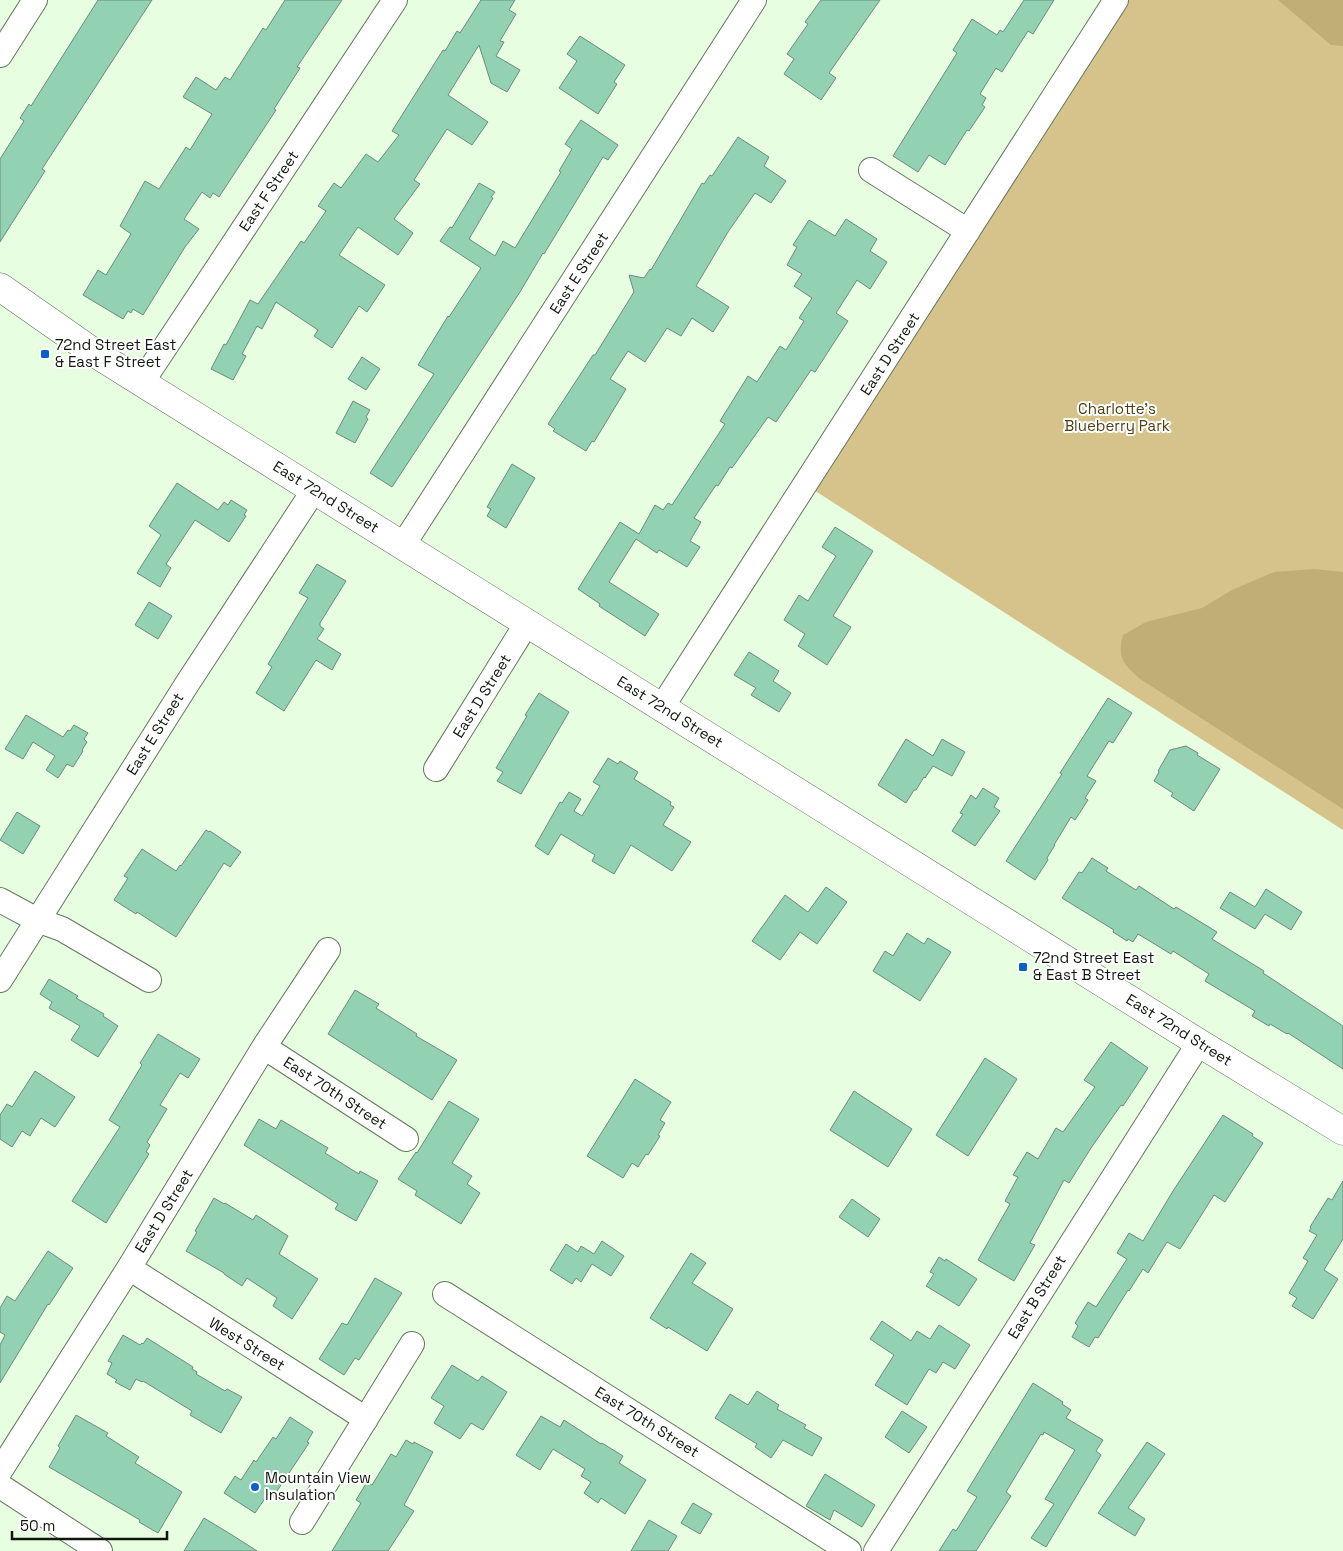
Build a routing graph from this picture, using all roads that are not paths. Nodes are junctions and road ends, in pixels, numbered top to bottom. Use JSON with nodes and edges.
{"nodes":[{"id":1,"x":35,"y":0,"type":"edge"},
{"id":2,"x":395,"y":0,"type":"edge"},
{"id":3,"x":754,"y":0,"type":"edge"},
{"id":4,"x":1116,"y":0,"type":"edge"},
{"id":5,"x":0,"y":55,"type":"edge"},
{"id":6,"x":871,"y":170,"type":"dead end"},
{"id":7,"x":968,"y":231,"type":"junction"},
{"id":8,"x":0,"y":287,"type":"edge"},
{"id":9,"x":142,"y":382,"type":"junction"},
{"id":10,"x":314,"y":490,"type":"junction"},
{"id":11,"x":403,"y":545,"type":"junction"},
{"id":12,"x":527,"y":624,"type":"junction"},
{"id":13,"x":662,"y":707,"type":"junction"},
{"id":14,"x":436,"y":769,"type":"dead end"},
{"id":15,"x":0,"y":900,"type":"edge"},
{"id":16,"x":37,"y":920,"type":"junction"},
{"id":17,"x":328,"y":950,"type":"dead end"},
{"id":18,"x":0,"y":980,"type":"edge"},
{"id":19,"x":149,"y":980,"type":"dead end"},
{"id":20,"x":1199,"y":1043,"type":"junction"},
{"id":21,"x":264,"y":1047,"type":"junction"},
{"id":22,"x":1343,"y":1131,"type":"edge"},
{"id":23,"x":406,"y":1139,"type":"dead end"},
{"id":24,"x":129,"y":1268,"type":"junction"},
{"id":25,"x":445,"y":1294,"type":"dead end"},
{"id":26,"x":412,"y":1344,"type":"dead end"},
{"id":27,"x":366,"y":1419,"type":"junction"},
{"id":28,"x":0,"y":1471,"type":"edge"},
{"id":29,"x":0,"y":1486,"type":"edge"},
{"id":30,"x":302,"y":1522,"type":"dead end"},
{"id":31,"x":100,"y":1551,"type":"edge"},
{"id":32,"x":849,"y":1551,"type":"edge"},
{"id":33,"x":876,"y":1551,"type":"edge"}],
"edges":[{"from":1,"to":5,"type":"street"},
{"from":2,"to":9,"type":"street","name":"East F Street"},
{"from":3,"to":11,"type":"street","name":"East E Street"},
{"from":4,"to":7,"type":"street","name":"East D Street"},
{"from":6,"to":7,"type":"street"},
{"from":7,"to":13,"type":"street","name":"East D Street"},
{"from":8,"to":9,"type":"main road","name":"East 72nd Street"},
{"from":9,"to":10,"type":"main road","name":"East 72nd Street"},
{"from":10,"to":11,"type":"main road","name":"East 72nd Street"},
{"from":10,"to":16,"type":"street","name":"East E Street"},
{"from":11,"to":12,"type":"main road","name":"East 72nd Street"},
{"from":12,"to":13,"type":"main road","name":"East 72nd Street"},
{"from":12,"to":14,"type":"street","name":"East D Street"},
{"from":13,"to":20,"type":"main road","name":"East 72nd Street"},
{"from":15,"to":16,"type":"street"},
{"from":16,"to":18,"type":"street","name":"East E Street"},
{"from":16,"to":19,"type":"street"},
{"from":17,"to":21,"type":"street","name":"East D Street"},
{"from":20,"to":22,"type":"main road","name":"East 72nd Street"},
{"from":20,"to":33,"type":"street","name":"East B Street"},
{"from":21,"to":23,"type":"street","name":"East 70th Street"},
{"from":21,"to":24,"type":"street","name":"East D Street"},
{"from":24,"to":27,"type":"street","name":"West Street"},
{"from":24,"to":28,"type":"street","name":"East D Street"},
{"from":25,"to":32,"type":"street","name":"East 70th Street"},
{"from":26,"to":27,"type":"street"},
{"from":27,"to":30,"type":"street"},
{"from":29,"to":31,"type":"street"}]}
